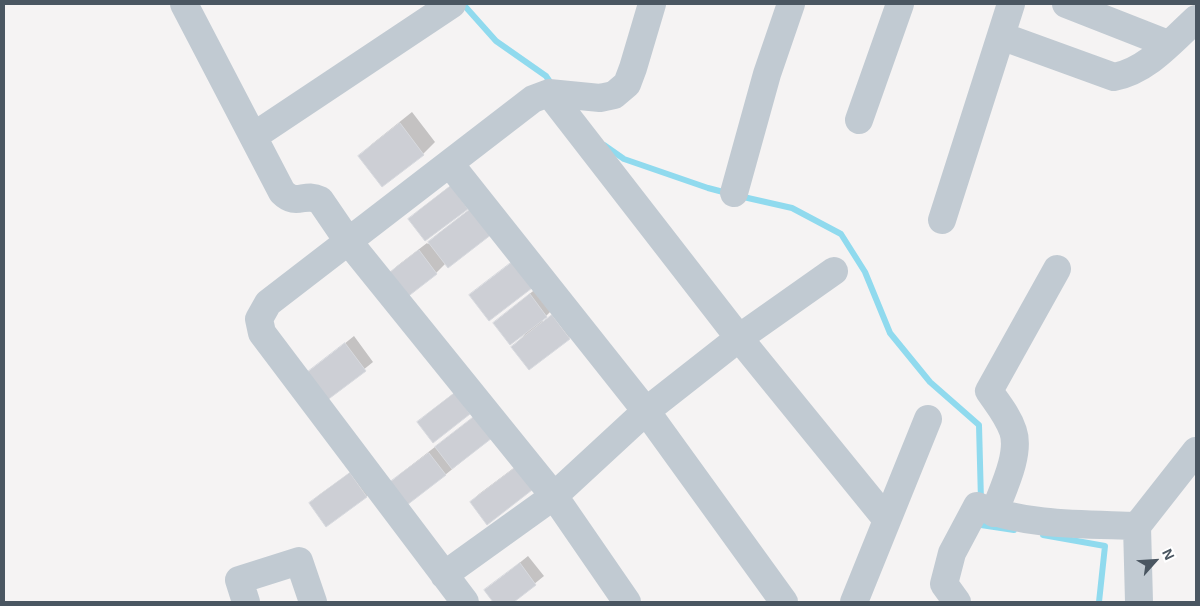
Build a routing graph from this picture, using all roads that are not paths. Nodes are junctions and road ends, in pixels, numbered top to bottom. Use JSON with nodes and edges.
{"nodes":[{"id":1,"x":184,"y":4,"type":"edge"},
{"id":2,"x":452,"y":4,"type":"edge"},
{"id":3,"x":652,"y":4,"type":"edge"},
{"id":4,"x":791,"y":4,"type":"edge"},
{"id":5,"x":900,"y":4,"type":"edge"},
{"id":6,"x":1011,"y":4,"type":"edge"},
{"id":7,"x":1066,"y":4,"type":"edge"},
{"id":8,"x":1196,"y":19,"type":"edge"},
{"id":9,"x":1001,"y":36,"type":"junction"},
{"id":10,"x":1168,"y":44,"type":"junction"},
{"id":11,"x":558,"y":94,"type":"junction"},
{"id":12,"x":859,"y":120,"type":"dead end"},
{"id":13,"x":254,"y":136,"type":"junction"},
{"id":14,"x":450,"y":164,"type":"junction"},
{"id":15,"x":734,"y":193,"type":"dead end"},
{"id":16,"x":942,"y":220,"type":"dead end"},
{"id":17,"x":348,"y":241,"type":"junction"},
{"id":18,"x":1057,"y":269,"type":"dead end"},
{"id":19,"x":834,"y":271,"type":"dead end"},
{"id":20,"x":739,"y":338,"type":"junction"},
{"id":21,"x":646,"y":411,"type":"junction"},
{"id":22,"x":928,"y":419,"type":"dead end"},
{"id":23,"x":1196,"y":451,"type":"edge"},
{"id":24,"x":554,"y":496,"type":"junction"},
{"id":25,"x":985,"y":509,"type":"junction"},
{"id":26,"x":887,"y":520,"type":"junction"},
{"id":27,"x":1137,"y":526,"type":"junction"},
{"id":28,"x":444,"y":575,"type":"junction"},
{"id":29,"x":953,"y":596,"type":"edge"},
{"id":30,"x":246,"y":602,"type":"edge"},
{"id":31,"x":313,"y":602,"type":"edge"},
{"id":32,"x":465,"y":602,"type":"edge"},
{"id":33,"x":627,"y":602,"type":"edge"},
{"id":34,"x":784,"y":602,"type":"edge"},
{"id":35,"x":854,"y":602,"type":"edge"},
{"id":36,"x":1139,"y":602,"type":"edge"}],
"edges":[{"from":1,"to":13,"type":"street"},
{"from":2,"to":13,"type":"street"},
{"from":3,"to":11,"type":"street"},
{"from":4,"to":15,"type":"street"},
{"from":5,"to":12,"type":"street"},
{"from":6,"to":9,"type":"street"},
{"from":7,"to":10,"type":"street"},
{"from":8,"to":10,"type":"street"},
{"from":9,"to":10,"type":"street"},
{"from":9,"to":16,"type":"street"},
{"from":11,"to":14,"type":"street"},
{"from":11,"to":20,"type":"street"},
{"from":13,"to":17,"type":"street"},
{"from":14,"to":17,"type":"street"},
{"from":14,"to":21,"type":"street"},
{"from":17,"to":24,"type":"street"},
{"from":17,"to":28,"type":"street"},
{"from":18,"to":25,"type":"street"},
{"from":19,"to":20,"type":"street"},
{"from":20,"to":21,"type":"street"},
{"from":20,"to":26,"type":"street"},
{"from":21,"to":24,"type":"street"},
{"from":21,"to":34,"type":"street"},
{"from":22,"to":26,"type":"street"},
{"from":23,"to":27,"type":"street"},
{"from":24,"to":28,"type":"street"},
{"from":24,"to":33,"type":"street"},
{"from":25,"to":27,"type":"street"},
{"from":25,"to":29,"type":"street"},
{"from":26,"to":35,"type":"street"},
{"from":27,"to":36,"type":"street"},
{"from":28,"to":32,"type":"street"},
{"from":30,"to":31,"type":"street"}]}
